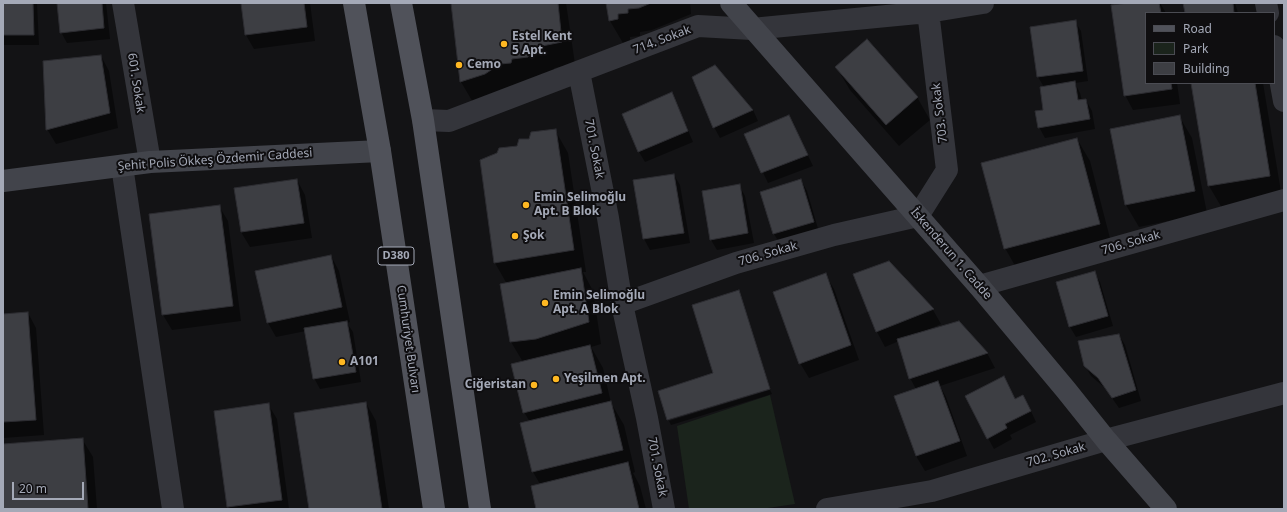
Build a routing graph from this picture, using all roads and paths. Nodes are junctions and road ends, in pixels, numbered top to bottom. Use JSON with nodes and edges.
{"nodes":[{"id":1,"x":123,"y":3,"type":"edge"},
{"id":2,"x":354,"y":3,"type":"edge"},
{"id":3,"x":401,"y":3,"type":"edge"},
{"id":4,"x":731,"y":3,"type":"edge"},
{"id":5,"x":983,"y":3,"type":"edge"},
{"id":6,"x":927,"y":7,"type":"edge"},
{"id":7,"x":752,"y":28,"type":"junction"},
{"id":8,"x":1275,"y":52,"type":"edge"},
{"id":9,"x":578,"y":72,"type":"junction"},
{"id":10,"x":1284,"y":101,"type":"edge"},
{"id":11,"x":423,"y":120,"type":"junction"},
{"id":12,"x":380,"y":151,"type":"junction"},
{"id":13,"x":150,"y":162,"type":"junction"},
{"id":14,"x":122,"y":166,"type":"junction"},
{"id":15,"x":3,"y":181,"type":"edge"},
{"id":16,"x":1284,"y":200,"type":"edge"},
{"id":17,"x":918,"y":216,"type":"junction"},
{"id":18,"x":979,"y":286,"type":"junction"},
{"id":19,"x":622,"y":304,"type":"junction"},
{"id":20,"x":1284,"y":393,"type":"edge"},
{"id":21,"x":1106,"y":440,"type":"junction"},
{"id":22,"x":173,"y":509,"type":"edge"},
{"id":23,"x":434,"y":509,"type":"edge"},
{"id":24,"x":480,"y":509,"type":"edge"},
{"id":25,"x":664,"y":509,"type":"edge"},
{"id":26,"x":826,"y":509,"type":"edge"},
{"id":27,"x":1166,"y":509,"type":"edge"}],
"edges":[{"from":1,"to":13,"type":"street","name":"601. Sokak"},
{"from":2,"to":12,"type":"main road","name":"Cumhuriyet Bulvarı","number":"D380"},
{"from":3,"to":11,"type":"main road"},
{"from":4,"to":7,"type":"street","name":"İskenderun 1. Cadde"},
{"from":5,"to":6,"type":"street","name":"714. Sokak"},
{"from":6,"to":7,"type":"street","name":"714. Sokak"},
{"from":6,"to":17,"type":"street","name":"703. Sokak"},
{"from":7,"to":9,"type":"street","name":"714. Sokak"},
{"from":7,"to":17,"type":"street","name":"İskenderun 1. Cadde"},
{"from":8,"to":10,"type":"street"},
{"from":9,"to":11,"type":"street","name":"714. Sokak"},
{"from":9,"to":19,"type":"street","name":"701. Sokak"},
{"from":11,"to":24,"type":"main road"},
{"from":12,"to":13,"type":"street","name":"Şehit Polis Ökkeş Özdemir Caddesi"},
{"from":12,"to":23,"type":"main road","name":"Cumhuriyet Bulvarı","number":"D380"},
{"from":13,"to":14,"type":"street","name":"Şehit Polis Ökkeş Özdemir Caddesi"},
{"from":14,"to":15,"type":"street","name":"Şehit Polis Ökkeş Özdemir Caddesi"},
{"from":14,"to":22,"type":"street"},
{"from":16,"to":18,"type":"street","name":"706. Sokak"},
{"from":17,"to":18,"type":"street","name":"İskenderun 1. Cadde"},
{"from":17,"to":19,"type":"street","name":"706. Sokak"},
{"from":18,"to":21,"type":"street","name":"İskenderun 1. Cadde"},
{"from":19,"to":25,"type":"street","name":"701. Sokak"},
{"from":20,"to":21,"type":"street","name":"702. Sokak"},
{"from":21,"to":26,"type":"street","name":"702. Sokak"},
{"from":21,"to":27,"type":"street","name":"İskenderun 1. Cadde"}]}
